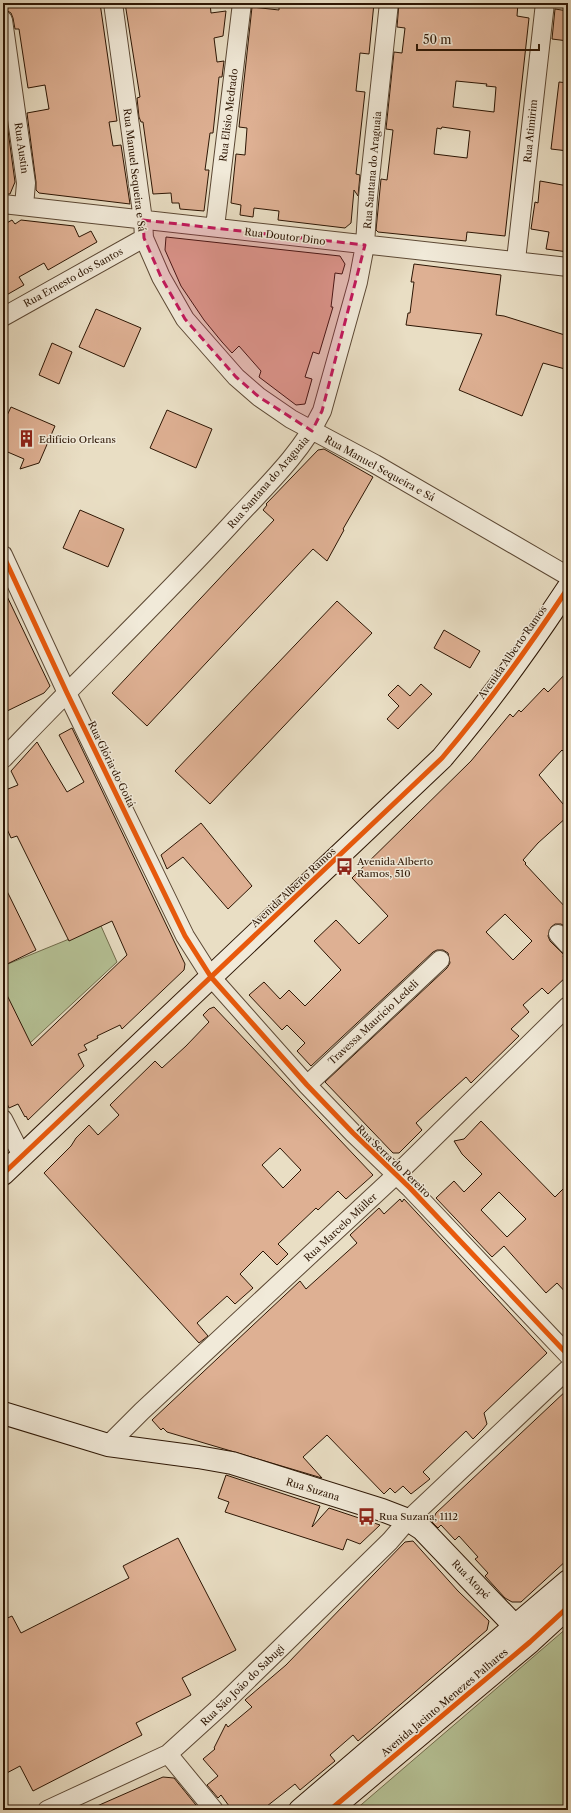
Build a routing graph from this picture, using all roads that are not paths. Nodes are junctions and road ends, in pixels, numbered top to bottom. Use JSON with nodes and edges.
{"nodes":[{"id":1,"x":113,"y":3,"type":"edge"},
{"id":2,"x":242,"y":3,"type":"edge"},
{"id":3,"x":389,"y":3,"type":"edge"},
{"id":4,"x":544,"y":3,"type":"edge"},
{"id":5,"x":3,"y":20,"type":"edge"},
{"id":6,"x":3,"y":204,"type":"edge"},
{"id":7,"x":24,"y":206,"type":"junction"},
{"id":8,"x":143,"y":220,"type":"junction"},
{"id":9,"x":215,"y":227,"type":"junction"},
{"id":10,"x":144,"y":238,"type":"junction"},
{"id":11,"x":365,"y":245,"type":"junction"},
{"id":12,"x":516,"y":260,"type":"junction"},
{"id":13,"x":568,"y":267,"type":"edge"},
{"id":14,"x":3,"y":317,"type":"edge"},
{"id":15,"x":312,"y":431,"type":"junction"},
{"id":16,"x":3,"y":555,"type":"edge"},
{"id":17,"x":568,"y":576,"type":"edge"},
{"id":18,"x":568,"y":588,"type":"edge"},
{"id":19,"x":67,"y":693,"type":"junction"},
{"id":20,"x":3,"y":759,"type":"edge"},
{"id":21,"x":440,"y":960,"type":"dead end"},
{"id":22,"x":211,"y":977,"type":"junction"},
{"id":23,"x":568,"y":1006,"type":"edge"},
{"id":24,"x":307,"y":1085,"type":"junction"},
{"id":25,"x":3,"y":1119,"type":"edge"},
{"id":26,"x":22,"y":1156,"type":"junction"},
{"id":27,"x":3,"y":1174,"type":"edge"},
{"id":28,"x":396,"y":1175,"type":"junction"},
{"id":29,"x":568,"y":1355,"type":"edge"},
{"id":30,"x":568,"y":1369,"type":"edge"},
{"id":31,"x":3,"y":1413,"type":"edge"},
{"id":32,"x":108,"y":1445,"type":"junction"},
{"id":33,"x":408,"y":1520,"type":"junction"},
{"id":34,"x":568,"y":1581,"type":"edge"},
{"id":35,"x":568,"y":1607,"type":"edge"},
{"id":36,"x":523,"y":1634,"type":"junction"},
{"id":37,"x":168,"y":1754,"type":"junction"},
{"id":38,"x":47,"y":1810,"type":"edge"},
{"id":39,"x":214,"y":1810,"type":"edge"},
{"id":40,"x":300,"y":1810,"type":"edge"},
{"id":41,"x":330,"y":1810,"type":"edge"}],
"edges":[{"from":1,"to":8,"type":"street","name":"Rua Manuel Sequeira e Sá"},
{"from":2,"to":9,"type":"street","name":"Rua Elisio Medrado"},
{"from":3,"to":11,"type":"street","name":"Rua Santana do Araguaia"},
{"from":4,"to":12,"type":"street","name":"Rua Atimirim"},
{"from":5,"to":7,"type":"street","name":"Rua Austin"},
{"from":6,"to":7,"type":"street","name":"Rua Doutor Dino"},
{"from":7,"to":8,"type":"street","name":"Rua Doutor Dino"},
{"from":8,"to":9,"type":"street","name":"Rua Doutor Dino"},
{"from":8,"to":10,"type":"street","name":"Rua Manuel Sequeira e Sá"},
{"from":9,"to":11,"type":"street","name":"Rua Doutor Dino"},
{"from":10,"to":14,"type":"street","name":"Rua Ernesto dos Santos"},
{"from":10,"to":15,"type":"street","name":"Rua Manuel Sequeira e Sá"},
{"from":11,"to":12,"type":"street","name":"Rua Doutor Dino"},
{"from":11,"to":15,"type":"street","name":"Rua Santana do Araguaia"},
{"from":12,"to":13,"type":"street","name":"Rua Doutor Dino"},
{"from":15,"to":17,"type":"street","name":"Rua Manuel Sequeira e Sá"},
{"from":15,"to":19,"type":"street","name":"Rua Santana do Araguaia"},
{"from":16,"to":19,"type":"street","name":"Rua Glória do Goitá"},
{"from":18,"to":22,"type":"main road","name":"Avenida Alberto Ramos"},
{"from":19,"to":20,"type":"street","name":"Rua Santana do Araguaia"},
{"from":19,"to":22,"type":"street","name":"Rua Glória do Goitá"},
{"from":21,"to":24,"type":"street","name":"Travessa Maurício Ledeli"},
{"from":22,"to":24,"type":"street","name":"Rua Serra do Pereiro"},
{"from":22,"to":26,"type":"main road","name":"Avenida Alberto Ramos"},
{"from":23,"to":28,"type":"street","name":"Rua Marcelo Müller"},
{"from":24,"to":28,"type":"street","name":"Rua Serra do Pereiro"},
{"from":25,"to":26,"type":"street"},
{"from":26,"to":27,"type":"main road","name":"Avenida Alberto Ramos"},
{"from":28,"to":29,"type":"street","name":"Rua Serra do Pereiro"},
{"from":28,"to":32,"type":"street","name":"Rua Marcelo Müller"},
{"from":30,"to":33,"type":"street"},
{"from":31,"to":32,"type":"main road","name":"Rua Suzana"},
{"from":32,"to":33,"type":"main road","name":"Rua Suzana"},
{"from":33,"to":36,"type":"main road","name":"Rua Atopé"},
{"from":33,"to":37,"type":"street","name":"Rua São João do Sabugi"},
{"from":34,"to":36,"type":"main road","name":"Avenida Jacinto Menezes Palhares"},
{"from":35,"to":36,"type":"main road","name":"Avenida Jacinto Menezes Palhares"},
{"from":36,"to":40,"type":"main road","name":"Avenida Jacinto Menezes Palhares"},
{"from":36,"to":41,"type":"main road","name":"Avenida Jacinto Menezes Palhares"},
{"from":37,"to":38,"type":"street","name":"Rua São João do Sabugi"},
{"from":37,"to":39,"type":"street"}]}
